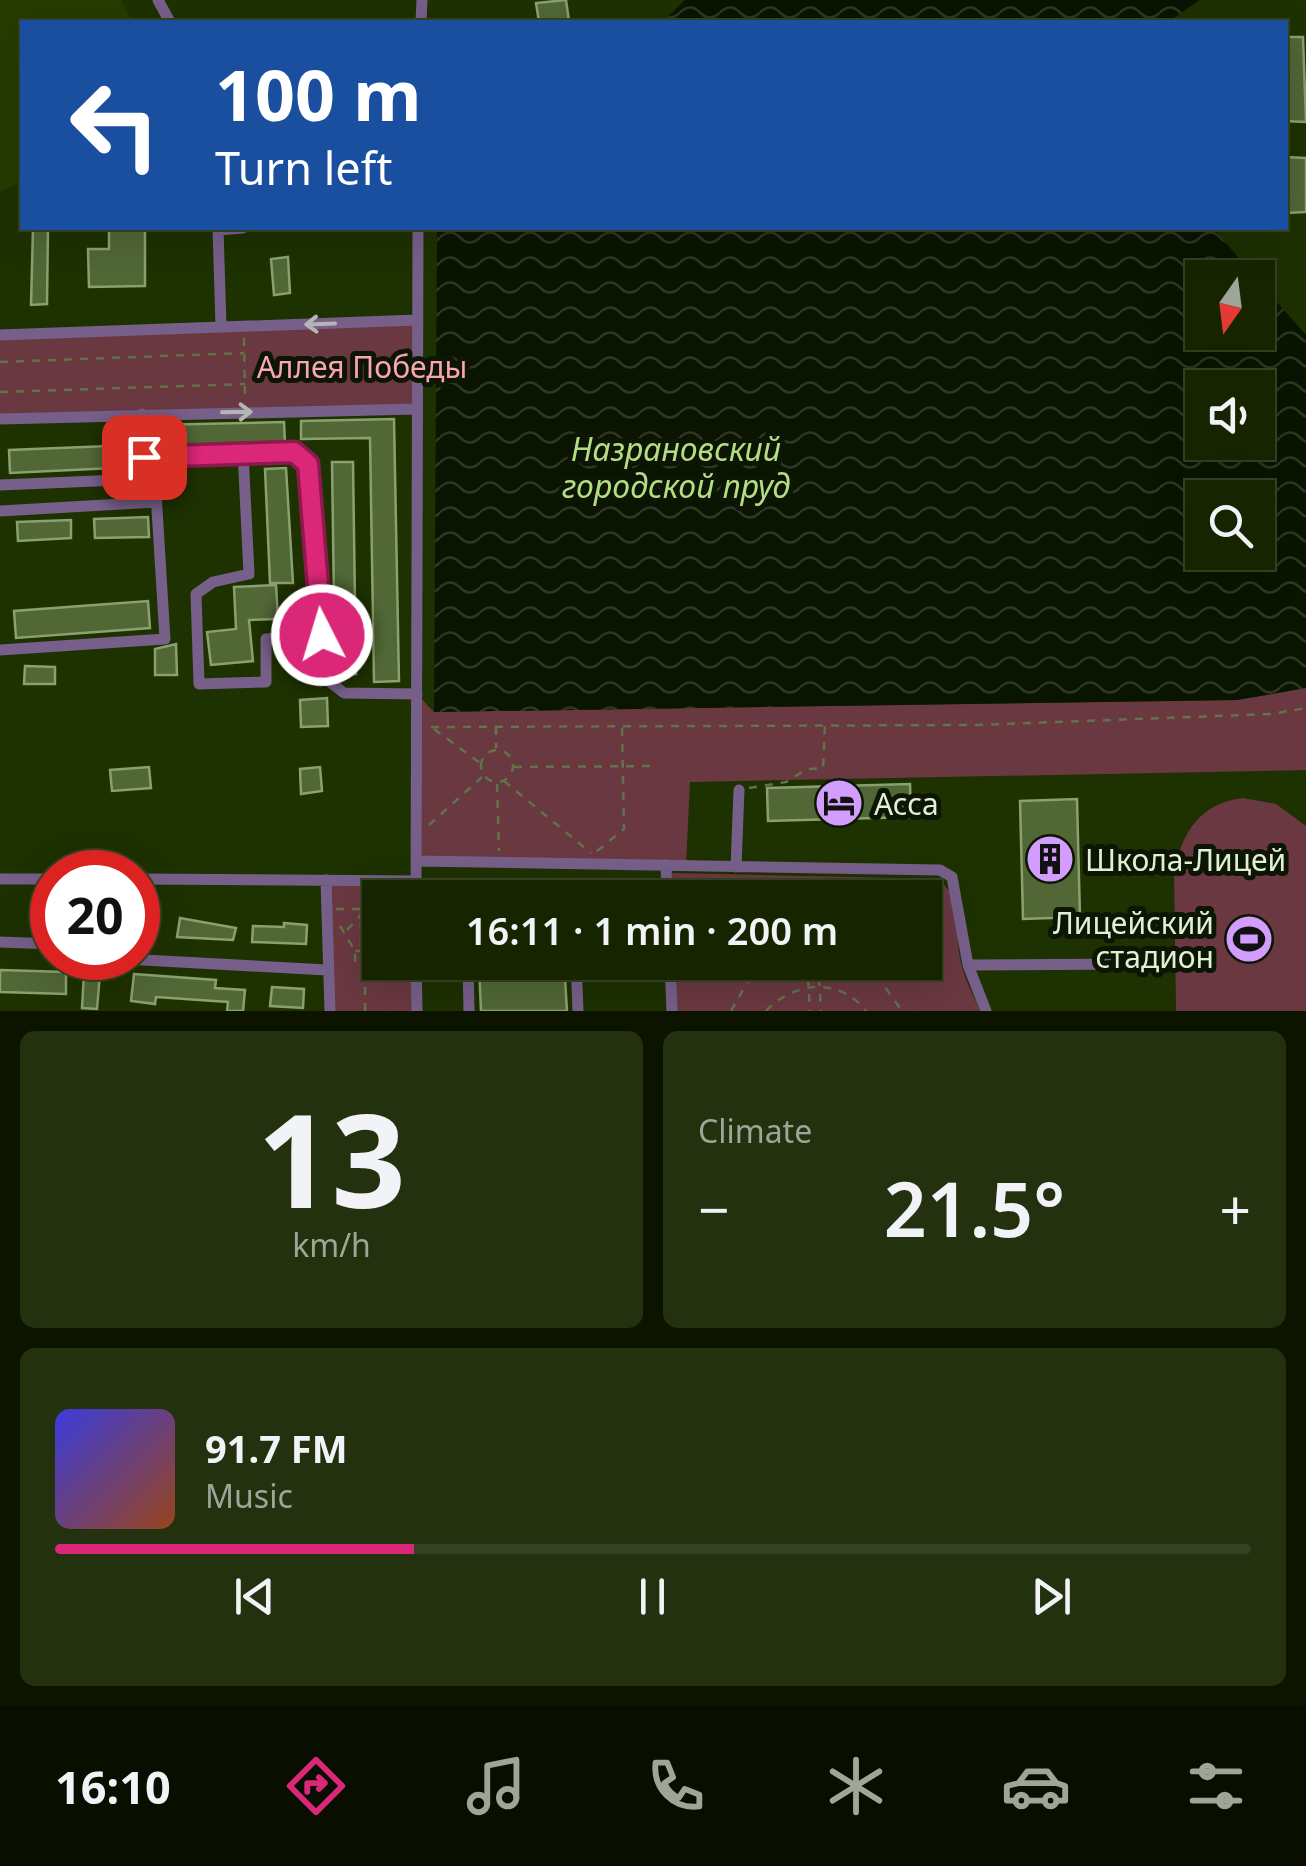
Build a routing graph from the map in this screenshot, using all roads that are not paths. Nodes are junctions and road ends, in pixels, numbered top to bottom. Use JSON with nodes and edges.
{"nodes":[{"id":1,"x":218,"y":230,"type":"edge"},
{"id":2,"x":418,"y":230,"type":"edge"},
{"id":3,"x":418,"y":320,"type":"junction"},
{"id":4,"x":222,"y":327,"type":"junction"},
{"id":5,"x":0,"y":336,"type":"edge"},
{"id":6,"x":416,"y":409,"type":"junction"},
{"id":7,"x":142,"y":414,"type":"junction"},
{"id":8,"x":0,"y":418,"type":"edge"},
{"id":9,"x":243,"y":452,"type":"junction"},
{"id":10,"x":144,"y":457,"type":"junction"},
{"id":11,"x":144,"y":479,"type":"junction"},
{"id":12,"x":0,"y":484,"type":"edge"},
{"id":13,"x":157,"y":502,"type":"junction"},
{"id":14,"x":0,"y":510,"type":"edge"},
{"id":15,"x":322,"y":635,"type":"junction"},
{"id":16,"x":0,"y":650,"type":"edge"},
{"id":17,"x":417,"y":694,"type":"junction"},
{"id":18,"x":739,"y":790,"type":"road end"},
{"id":19,"x":416,"y":861,"type":"junction"},
{"id":20,"x":666,"y":866,"type":"junction"},
{"id":21,"x":736,"y":866,"type":"junction"},
{"id":22,"x":0,"y":878,"type":"edge"},
{"id":23,"x":30,"y":879,"type":"edge"},
{"id":24,"x":160,"y":879,"type":"edge"},
{"id":25,"x":326,"y":880,"type":"junction"},
{"id":26,"x":416,"y":880,"type":"edge"},
{"id":27,"x":666,"y":880,"type":"edge"},
{"id":28,"x":362,"y":881,"type":"edge"},
{"id":29,"x":0,"y":942,"type":"edge"},
{"id":30,"x":30,"y":943,"type":"edge"},
{"id":31,"x":160,"y":961,"type":"edge"},
{"id":32,"x":1132,"y":964,"type":"dead end"},
{"id":33,"x":968,"y":965,"type":"junction"},
{"id":34,"x":327,"y":970,"type":"junction"},
{"id":35,"x":416,"y":980,"type":"edge"},
{"id":36,"x":468,"y":980,"type":"edge"},
{"id":37,"x":577,"y":980,"type":"edge"},
{"id":38,"x":671,"y":980,"type":"edge"},
{"id":39,"x":330,"y":1011,"type":"edge"},
{"id":40,"x":417,"y":1011,"type":"edge"},
{"id":41,"x":469,"y":1011,"type":"edge"},
{"id":42,"x":578,"y":1011,"type":"edge"},
{"id":43,"x":672,"y":1011,"type":"edge"},
{"id":44,"x":986,"y":1011,"type":"edge"}],
"edges":[{"from":1,"to":4,"type":"street"},
{"from":2,"to":3,"type":"street"},
{"from":3,"to":4,"type":"street","one_way":true},
{"from":3,"to":6,"type":"street"},
{"from":4,"to":5,"type":"street"},
{"from":7,"to":6,"type":"street","one_way":true},
{"from":6,"to":17,"type":"street"},
{"from":7,"to":8,"type":"street"},
{"from":7,"to":10,"type":"street"},
{"from":9,"to":10,"type":"street"},
{"from":9,"to":15,"type":"street"},
{"from":9,"to":15,"type":"street"},
{"from":10,"to":11,"type":"street"},
{"from":11,"to":12,"type":"street"},
{"from":11,"to":13,"type":"street"},
{"from":13,"to":14,"type":"street"},
{"from":13,"to":16,"type":"street"},
{"from":15,"to":17,"type":"street"},
{"from":17,"to":19,"type":"street"},
{"from":18,"to":21,"type":"street"},
{"from":19,"to":20,"type":"street"},
{"from":19,"to":26,"type":"street"},
{"from":20,"to":21,"type":"street"},
{"from":20,"to":27,"type":"street"},
{"from":21,"to":33,"type":"street"},
{"from":22,"to":23,"type":"street"},
{"from":24,"to":25,"type":"street"},
{"from":25,"to":28,"type":"street"},
{"from":25,"to":34,"type":"street"},
{"from":29,"to":30,"type":"street"},
{"from":31,"to":34,"type":"street"},
{"from":32,"to":33,"type":"street"},
{"from":33,"to":44,"type":"street"},
{"from":34,"to":39,"type":"street"},
{"from":35,"to":40,"type":"street"},
{"from":36,"to":41,"type":"street"},
{"from":37,"to":42,"type":"street"},
{"from":38,"to":43,"type":"street"}]}
